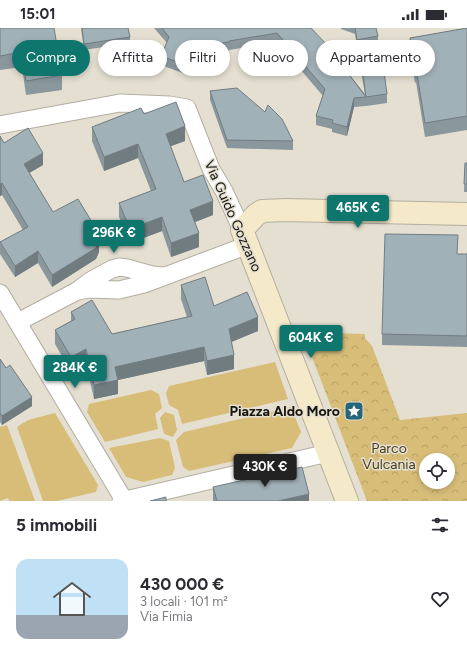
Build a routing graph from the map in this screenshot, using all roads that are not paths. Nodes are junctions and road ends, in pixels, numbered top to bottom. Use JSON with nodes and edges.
{"nodes":[{"id":1,"x":0,"y":125,"type":"edge"},
{"id":2,"x":467,"y":214,"type":"edge"},
{"id":3,"x":245,"y":237,"type":"junction"},
{"id":4,"x":0,"y":293,"type":"edge"},
{"id":5,"x":18,"y":322,"type":"junction"},
{"id":6,"x":328,"y":453,"type":"junction"},
{"id":7,"x":123,"y":501,"type":"edge"},
{"id":8,"x":347,"y":501,"type":"edge"}],
"edges":[{"from":1,"to":3,"type":"street","name":"Via Guido Gozzano"},
{"from":2,"to":3,"type":"street"},
{"from":3,"to":5,"type":"street"},
{"from":3,"to":6,"type":"street","name":"Via Guido Gozzano"},
{"from":4,"to":5,"type":"street"},
{"from":5,"to":7,"type":"street"},
{"from":6,"to":7,"type":"street"},
{"from":6,"to":8,"type":"street","name":"Via Guido Gozzano"}]}
